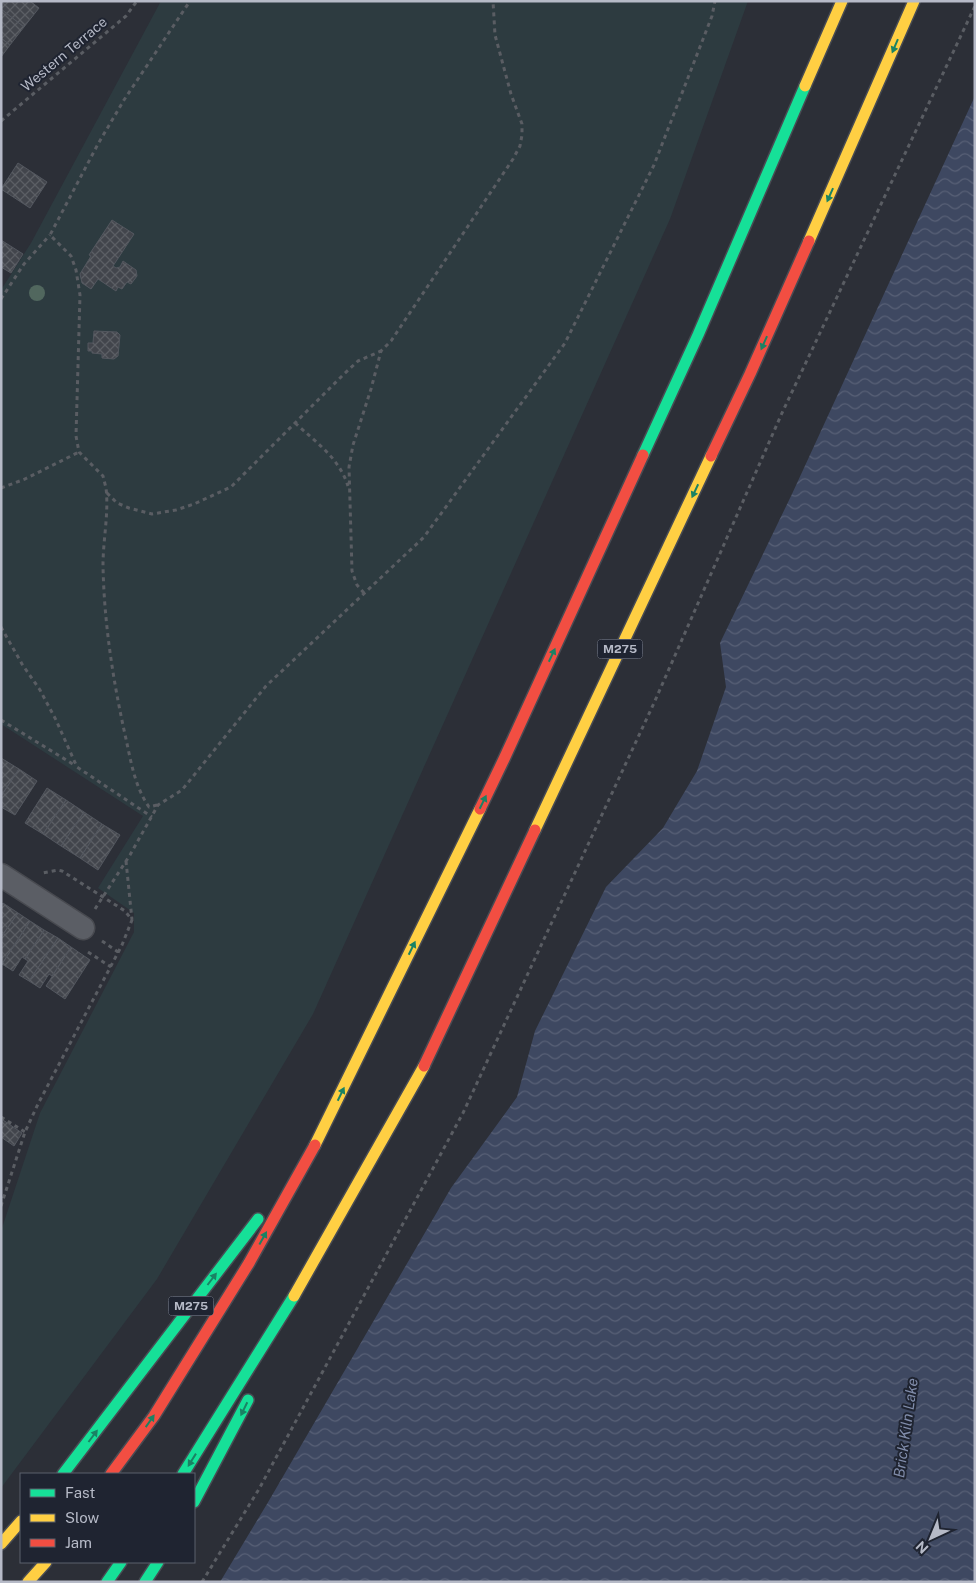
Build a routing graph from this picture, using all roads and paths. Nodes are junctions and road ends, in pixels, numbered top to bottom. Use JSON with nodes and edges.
{"nodes":[{"id":1,"x":138,"y":1,"type":"edge"},
{"id":2,"x":190,"y":1,"type":"edge"},
{"id":3,"x":493,"y":1,"type":"edge"},
{"id":4,"x":715,"y":1,"type":"edge"},
{"id":5,"x":842,"y":1,"type":"edge"},
{"id":6,"x":914,"y":1,"type":"edge"},
{"id":7,"x":975,"y":6,"type":"edge"},
{"id":8,"x":1,"y":121,"type":"edge"},
{"id":9,"x":50,"y":235,"type":"junction"},
{"id":10,"x":1,"y":300,"type":"edge"},
{"id":11,"x":381,"y":351,"type":"junction"},
{"id":12,"x":295,"y":423,"type":"junction"},
{"id":13,"x":79,"y":452,"type":"junction"},
{"id":14,"x":1,"y":488,"type":"edge"},
{"id":15,"x":349,"y":489,"type":"junction"},
{"id":16,"x":107,"y":493,"type":"junction"},
{"id":17,"x":364,"y":593,"type":"junction"},
{"id":18,"x":1,"y":627,"type":"edge"},
{"id":19,"x":1,"y":720,"type":"edge"},
{"id":20,"x":77,"y":767,"type":"junction"},
{"id":21,"x":158,"y":805,"type":"junction"},
{"id":22,"x":152,"y":817,"type":"junction"},
{"id":23,"x":126,"y":861,"type":"junction"},
{"id":24,"x":38,"y":874,"type":"dead end"},
{"id":25,"x":1,"y":875,"type":"edge"},
{"id":26,"x":103,"y":896,"type":"junction"},
{"id":27,"x":132,"y":920,"type":"junction"},
{"id":28,"x":83,"y":928,"type":"dead end"},
{"id":29,"x":1,"y":1117,"type":"edge"},
{"id":30,"x":26,"y":1132,"type":"junction"},
{"id":31,"x":319,"y":1138,"type":"junction"},
{"id":32,"x":1,"y":1206,"type":"edge"},
{"id":33,"x":301,"y":1285,"type":"junction"},
{"id":34,"x":266,"y":1362,"type":"dead end"},
{"id":35,"x":254,"y":1388,"type":"dead end"},
{"id":36,"x":63,"y":1473,"type":"edge"},
{"id":37,"x":113,"y":1473,"type":"edge"},
{"id":38,"x":184,"y":1473,"type":"edge"},
{"id":39,"x":195,"y":1500,"type":"edge"},
{"id":40,"x":20,"y":1522,"type":"edge"},
{"id":41,"x":1,"y":1544,"type":"edge"},
{"id":42,"x":45,"y":1563,"type":"edge"},
{"id":43,"x":120,"y":1563,"type":"edge"},
{"id":44,"x":157,"y":1563,"type":"edge"},
{"id":45,"x":28,"y":1582,"type":"edge"},
{"id":46,"x":107,"y":1582,"type":"edge"},
{"id":47,"x":145,"y":1582,"type":"edge"},
{"id":48,"x":202,"y":1582,"type":"edge"}],
"edges":[{"from":1,"to":8,"type":"path","name":"Western Terrace"},
{"from":2,"to":9,"type":"path"},
{"from":3,"to":11,"type":"path"},
{"from":4,"to":17,"type":"path"},
{"from":31,"to":5,"type":"highway","number":"M275","one_way":true},
{"from":6,"to":33,"type":"highway","number":"M275","one_way":true},
{"from":7,"to":48,"type":"path"},
{"from":9,"to":10,"type":"path"},
{"from":9,"to":13,"type":"path"},
{"from":11,"to":12,"type":"path"},
{"from":11,"to":15,"type":"path"},
{"from":12,"to":15,"type":"path"},
{"from":12,"to":16,"type":"path"},
{"from":13,"to":14,"type":"path"},
{"from":13,"to":16,"type":"path"},
{"from":15,"to":17,"type":"path"},
{"from":16,"to":21,"type":"path"},
{"from":17,"to":21,"type":"path"},
{"from":18,"to":20,"type":"path"},
{"from":19,"to":20,"type":"path"},
{"from":20,"to":22,"type":"path"},
{"from":21,"to":22,"type":"path"},
{"from":22,"to":23,"type":"path"},
{"from":23,"to":26,"type":"path"},
{"from":23,"to":27,"type":"path"},
{"from":24,"to":26,"type":"path"},
{"from":25,"to":28,"type":"street"},
{"from":26,"to":27,"type":"path"},
{"from":27,"to":30,"type":"path"},
{"from":29,"to":30,"type":"path"},
{"from":30,"to":32,"type":"path"},
{"from":36,"to":31,"type":"highway","number":"M275","one_way":true},
{"from":37,"to":31,"type":"highway","number":"M275","one_way":true},
{"from":33,"to":34,"type":"highway","number":"M275"},
{"from":33,"to":38,"type":"highway","number":"M275","one_way":true},
{"from":35,"to":39,"type":"highway","one_way":true},
{"from":40,"to":41,"type":"highway"},
{"from":42,"to":45,"type":"highway"},
{"from":43,"to":46,"type":"highway"},
{"from":44,"to":47,"type":"highway"}]}
